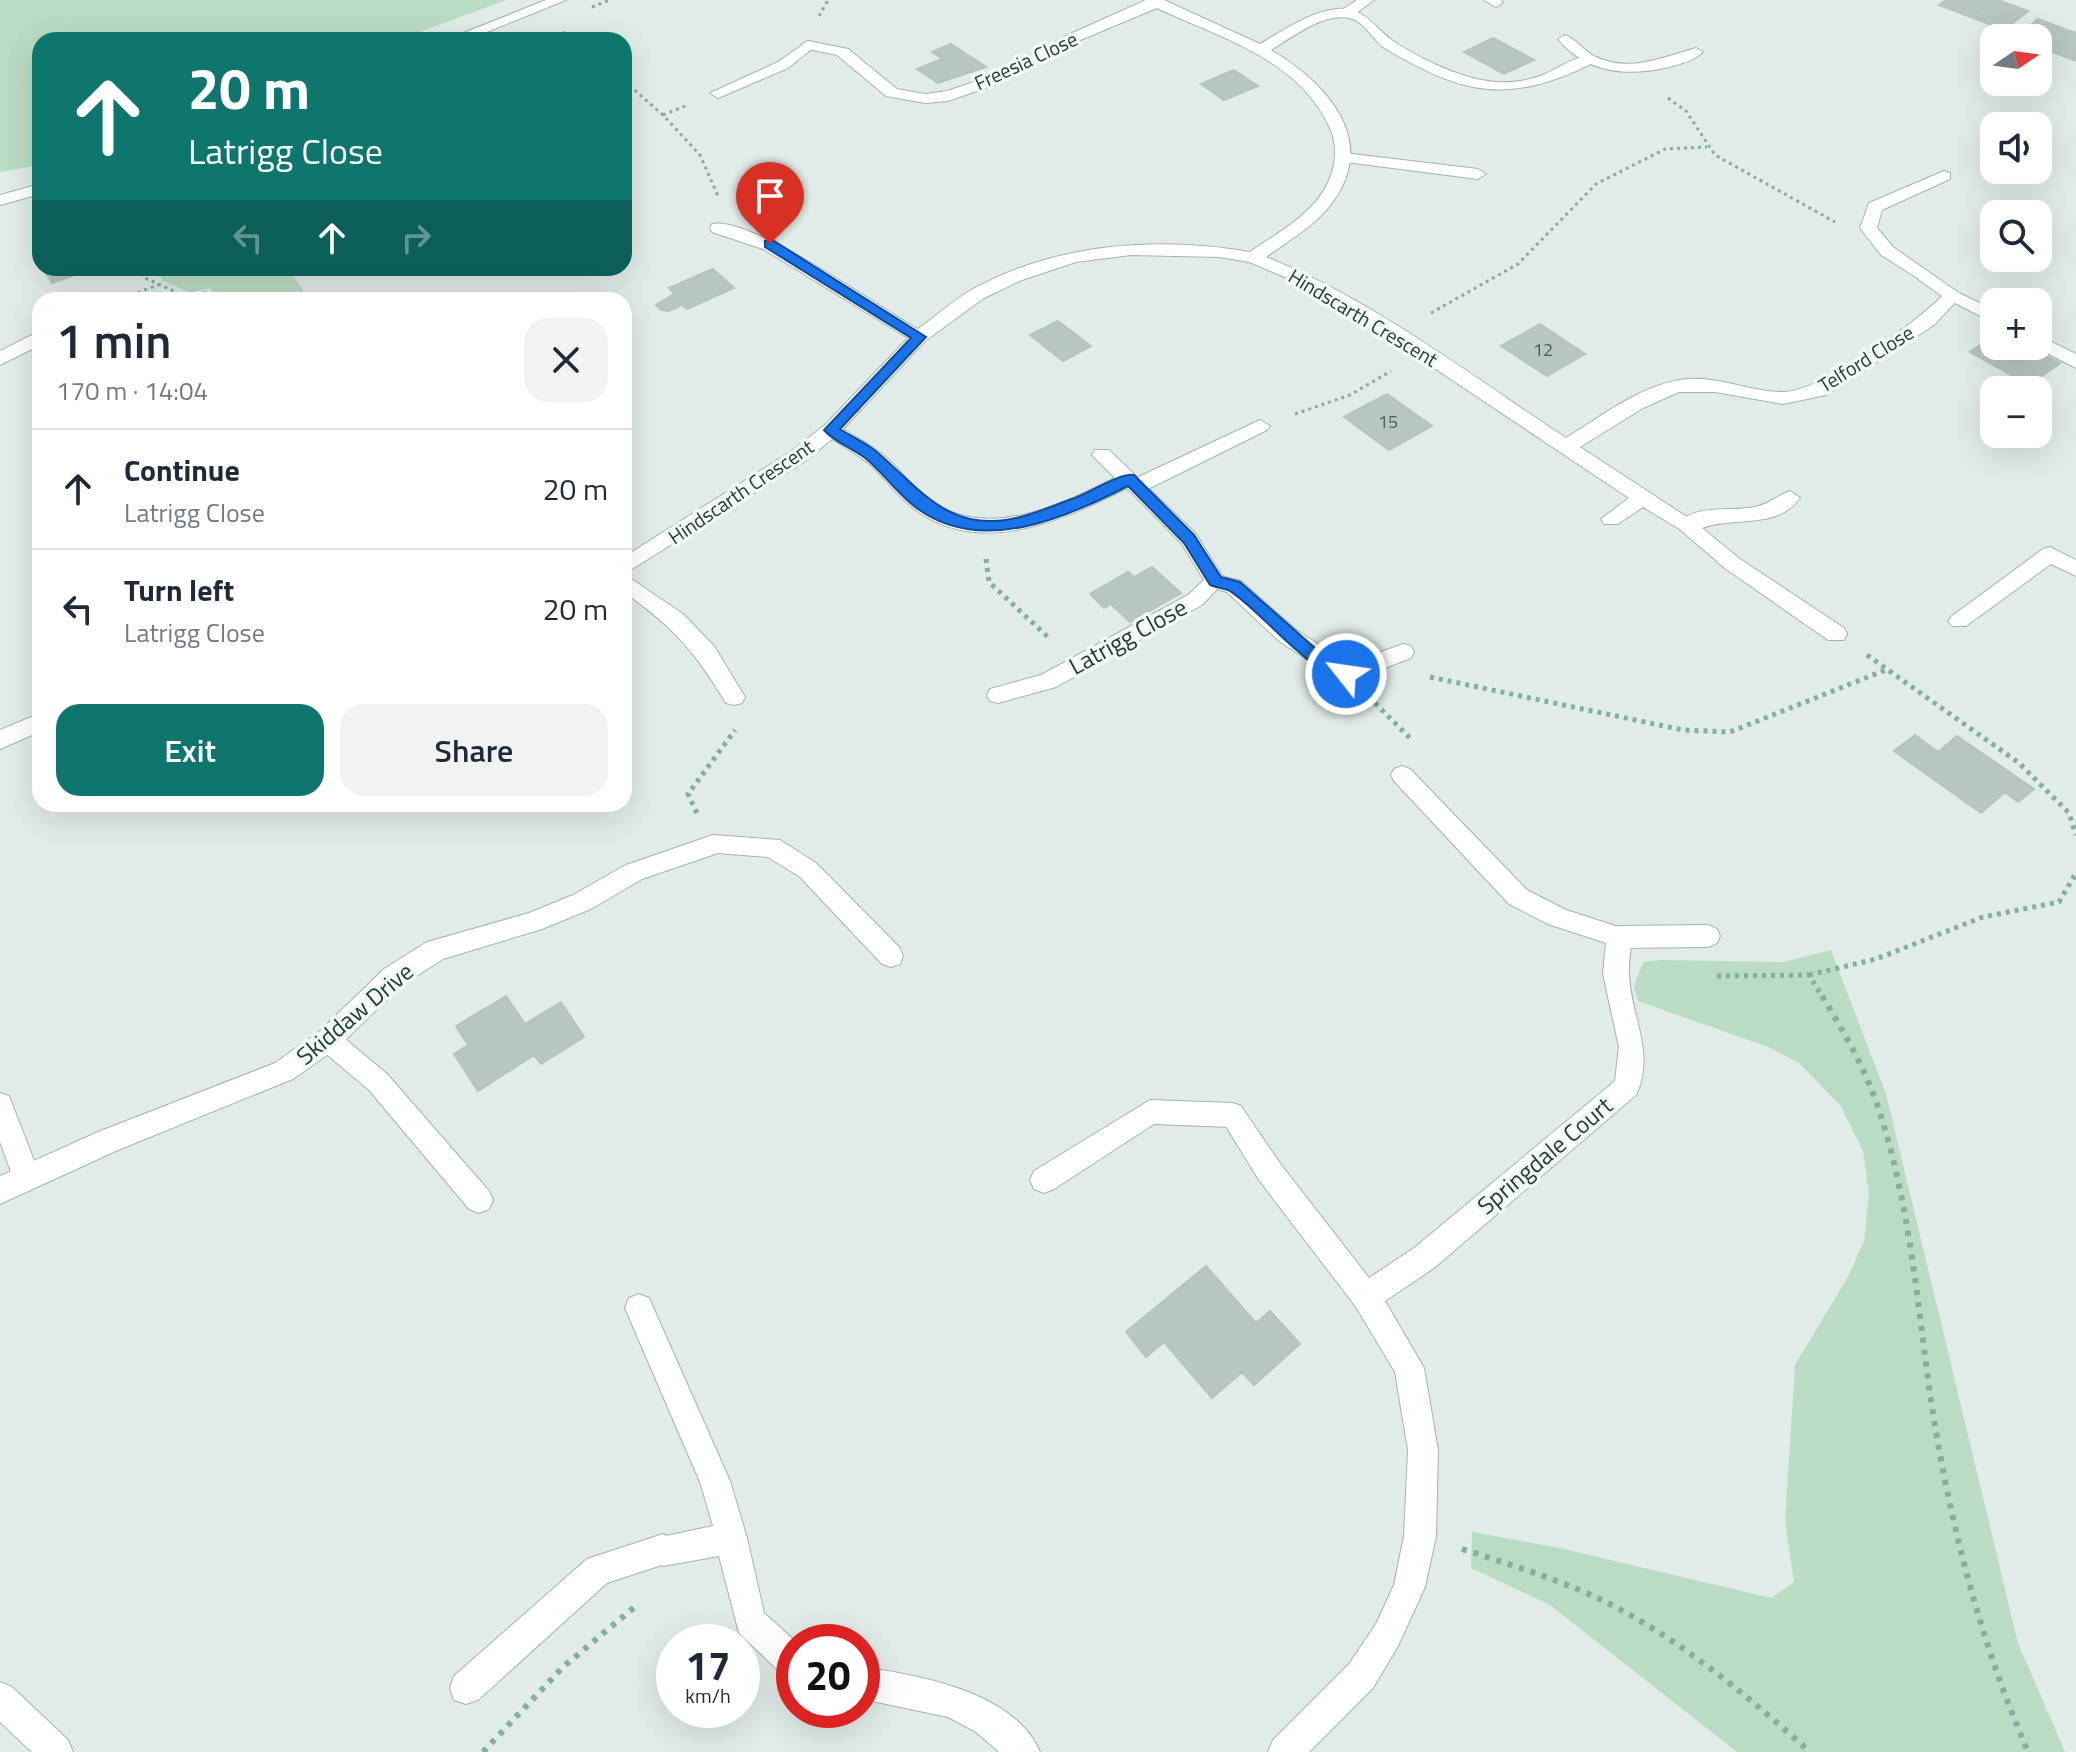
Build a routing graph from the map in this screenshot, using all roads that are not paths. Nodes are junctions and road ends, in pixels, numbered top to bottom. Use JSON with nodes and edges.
{"nodes":[{"id":1,"x":559,"y":0,"type":"edge"},
{"id":2,"x":1367,"y":0,"type":"edge"},
{"id":3,"x":1156,"y":1,"type":"edge"},
{"id":4,"x":1347,"y":13,"type":"junction"},
{"id":5,"x":474,"y":32,"type":"edge"},
{"id":6,"x":1565,"y":39,"type":"dead end"},
{"id":7,"x":1259,"y":50,"type":"junction"},
{"id":8,"x":1696,"y":52,"type":"dead end"},
{"id":9,"x":1588,"y":60,"type":"junction"},
{"id":10,"x":718,"y":93,"type":"dead end"},
{"id":11,"x":1344,"y":158,"type":"junction"},
{"id":12,"x":1478,"y":174,"type":"dead end"},
{"id":13,"x":1944,"y":176,"type":"dead end"},
{"id":14,"x":32,"y":191,"type":"edge"},
{"id":15,"x":0,"y":200,"type":"edge"},
{"id":16,"x":718,"y":228,"type":"road end"},
{"id":17,"x":1253,"y":258,"type":"junction"},
{"id":18,"x":1953,"y":295,"type":"junction"},
{"id":19,"x":1980,"y":309,"type":"edge"},
{"id":20,"x":919,"y":337,"type":"junction"},
{"id":21,"x":32,"y":341,"type":"edge"},
{"id":22,"x":2052,"y":349,"type":"edge"},
{"id":23,"x":0,"y":359,"type":"edge"},
{"id":24,"x":2076,"y":362,"type":"edge"},
{"id":25,"x":1260,"y":426,"type":"road end"},
{"id":26,"x":831,"y":430,"type":"junction"},
{"id":27,"x":1564,"y":448,"type":"junction"},
{"id":28,"x":1102,"y":455,"type":"dead end"},
{"id":29,"x":1133,"y":482,"type":"junction"},
{"id":30,"x":1642,"y":498,"type":"junction"},
{"id":31,"x":1790,"y":498,"type":"dead end"},
{"id":32,"x":1611,"y":519,"type":"dead end"},
{"id":33,"x":1686,"y":526,"type":"junction"},
{"id":34,"x":632,"y":562,"type":"edge"},
{"id":35,"x":2076,"y":569,"type":"edge"},
{"id":36,"x":1215,"y":581,"type":"junction"},
{"id":37,"x":632,"y":587,"type":"edge"},
{"id":38,"x":1959,"y":621,"type":"dead end"},
{"id":39,"x":1836,"y":634,"type":"road end"},
{"id":40,"x":1403,"y":652,"type":"dead end"},
{"id":41,"x":998,"y":695,"type":"dead end"},
{"id":42,"x":734,"y":697,"type":"road end"},
{"id":43,"x":32,"y":726,"type":"edge"},
{"id":44,"x":0,"y":740,"type":"edge"},
{"id":45,"x":1402,"y":775,"type":"dead end"},
{"id":46,"x":1708,"y":936,"type":"dead end"},
{"id":47,"x":1619,"y":937,"type":"junction"},
{"id":48,"x":891,"y":956,"type":"dead end"},
{"id":49,"x":328,"y":1040,"type":"junction"},
{"id":50,"x":0,"y":1105,"type":"edge"},
{"id":51,"x":26,"y":1176,"type":"junction"},
{"id":52,"x":1044,"y":1180,"type":"dead end"},
{"id":53,"x":0,"y":1191,"type":"edge"},
{"id":54,"x":479,"y":1200,"type":"dead end"},
{"id":55,"x":1366,"y":1297,"type":"junction"},
{"id":56,"x":639,"y":1308,"type":"dead end"},
{"id":57,"x":731,"y":1538,"type":"junction"},
{"id":58,"x":776,"y":1646,"type":"edge"},
{"id":59,"x":880,"y":1686,"type":"edge"},
{"id":60,"x":466,"y":1688,"type":"dead end"},
{"id":61,"x":0,"y":1699,"type":"edge"},
{"id":62,"x":56,"y":1752,"type":"edge"},
{"id":63,"x":1023,"y":1752,"type":"edge"},
{"id":64,"x":1285,"y":1752,"type":"edge"}],
"edges":[{"from":1,"to":5,"type":"street"},
{"from":2,"to":4,"type":"street"},
{"from":3,"to":7,"type":"street"},
{"from":3,"to":10,"type":"street","name":"Freesia Close"},
{"from":4,"to":7,"type":"street"},
{"from":4,"to":9,"type":"street"},
{"from":6,"to":9,"type":"street"},
{"from":7,"to":11,"type":"street"},
{"from":8,"to":9,"type":"street"},
{"from":11,"to":12,"type":"street"},
{"from":11,"to":17,"type":"street"},
{"from":13,"to":18,"type":"street"},
{"from":14,"to":15,"type":"street"},
{"from":16,"to":20,"type":"street"},
{"from":17,"to":20,"type":"street","name":"Hindscarth Crescent"},
{"from":17,"to":27,"type":"street","name":"Hindscarth Crescent"},
{"from":18,"to":19,"type":"street"},
{"from":18,"to":27,"type":"street","name":"Telford Close"},
{"from":20,"to":26,"type":"street","name":"Hindscarth Crescent"},
{"from":21,"to":23,"type":"street"},
{"from":22,"to":24,"type":"street"},
{"from":25,"to":29,"type":"street"},
{"from":26,"to":29,"type":"street"},
{"from":26,"to":34,"type":"street","name":"Hindscarth Crescent"},
{"from":27,"to":30,"type":"street","name":"Hindscarth Crescent"},
{"from":28,"to":29,"type":"street"},
{"from":29,"to":36,"type":"street"},
{"from":30,"to":32,"type":"street"},
{"from":30,"to":33,"type":"street","name":"Hindscarth Crescent"},
{"from":31,"to":33,"type":"street"},
{"from":33,"to":39,"type":"street","name":"Hindscarth Crescent"},
{"from":35,"to":38,"type":"street"},
{"from":36,"to":40,"type":"street"},
{"from":36,"to":41,"type":"street","name":"Latrigg Close"},
{"from":37,"to":42,"type":"street"},
{"from":43,"to":44,"type":"street"},
{"from":45,"to":47,"type":"street"},
{"from":46,"to":47,"type":"street"},
{"from":47,"to":55,"type":"street","name":"Springdale Court"},
{"from":48,"to":49,"type":"street","name":"Skiddaw Drive"},
{"from":49,"to":51,"type":"street","name":"Skiddaw Drive"},
{"from":49,"to":54,"type":"street"},
{"from":50,"to":51,"type":"street"},
{"from":51,"to":53,"type":"street","name":"Skiddaw Drive"},
{"from":52,"to":55,"type":"street"},
{"from":55,"to":64,"type":"street"},
{"from":56,"to":57,"type":"street"},
{"from":57,"to":58,"type":"street"},
{"from":57,"to":60,"type":"street"},
{"from":59,"to":63,"type":"street"},
{"from":61,"to":62,"type":"street"}]}
